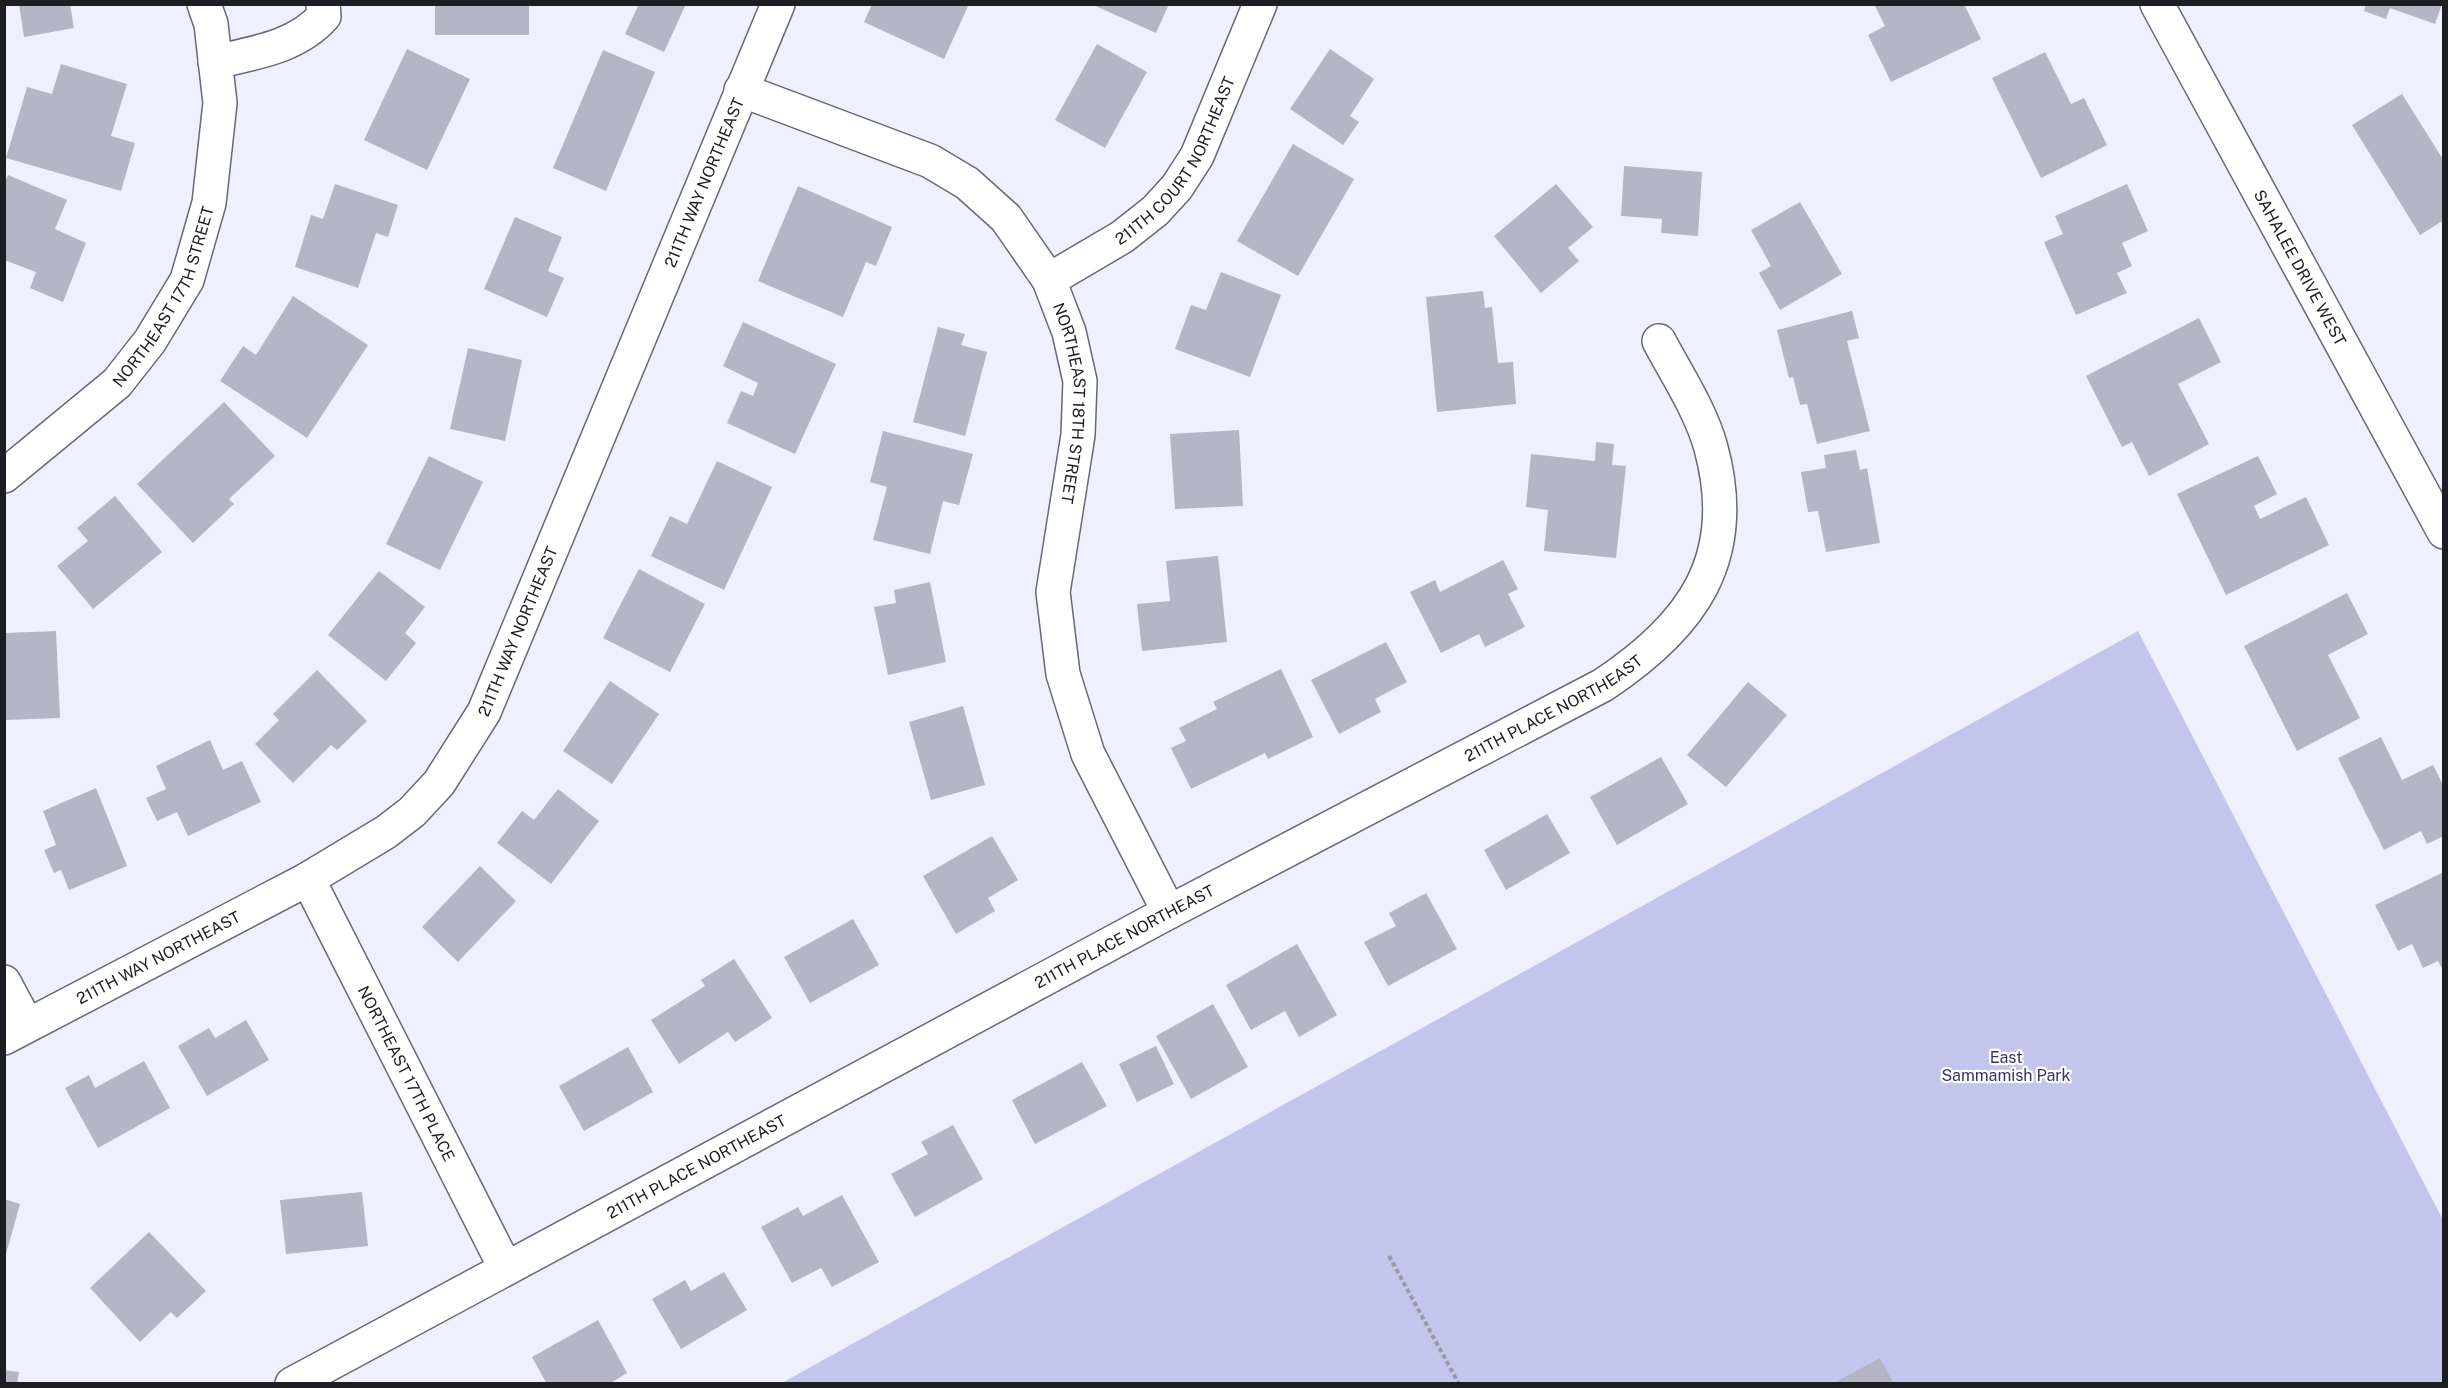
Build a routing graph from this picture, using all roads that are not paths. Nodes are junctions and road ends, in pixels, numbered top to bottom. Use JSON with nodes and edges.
{"nodes":[{"id":1,"x":204,"y":4,"type":"edge"},
{"id":2,"x":323,"y":4,"type":"edge"},
{"id":3,"x":778,"y":4,"type":"edge"},
{"id":4,"x":1260,"y":4,"type":"edge"},
{"id":5,"x":2157,"y":4,"type":"edge"},
{"id":6,"x":215,"y":62,"type":"junction"},
{"id":7,"x":741,"y":90,"type":"junction"},
{"id":8,"x":1049,"y":280,"type":"junction"},
{"id":9,"x":1659,"y":341,"type":"dead end"},
{"id":10,"x":4,"y":476,"type":"edge"},
{"id":11,"x":2440,"y":519,"type":"edge"},
{"id":12,"x":308,"y":879,"type":"junction"},
{"id":13,"x":1169,"y":912,"type":"junction"},
{"id":14,"x":4,"y":982,"type":"edge"},
{"id":15,"x":16,"y":1031,"type":"edge"},
{"id":16,"x":505,"y":1267,"type":"junction"},
{"id":17,"x":292,"y":1383,"type":"edge"}],
"edges":[{"from":1,"to":6,"type":"street","name":"NORTHEAST 17TH STREET"},
{"from":2,"to":6,"type":"street"},
{"from":3,"to":7,"type":"street","name":"211TH WAY NORTHEAST"},
{"from":4,"to":8,"type":"street","name":"211TH COURT NORTHEAST"},
{"from":5,"to":11,"type":"street","name":"SAHALEE DRIVE WEST"},
{"from":6,"to":10,"type":"street","name":"NORTHEAST 17TH STREET"},
{"from":7,"to":8,"type":"street","name":"NORTHEAST 18TH STREET"},
{"from":7,"to":12,"type":"street","name":"211TH WAY NORTHEAST"},
{"from":8,"to":13,"type":"street","name":"NORTHEAST 18TH STREET"},
{"from":9,"to":13,"type":"street","name":"211TH PLACE NORTHEAST"},
{"from":12,"to":15,"type":"street","name":"211TH WAY NORTHEAST"},
{"from":12,"to":16,"type":"street","name":"NORTHEAST 17TH PLACE"},
{"from":13,"to":16,"type":"street","name":"211TH PLACE NORTHEAST"},
{"from":14,"to":15,"type":"street"},
{"from":16,"to":17,"type":"street","name":"211TH PLACE NORTHEAST"}]}
